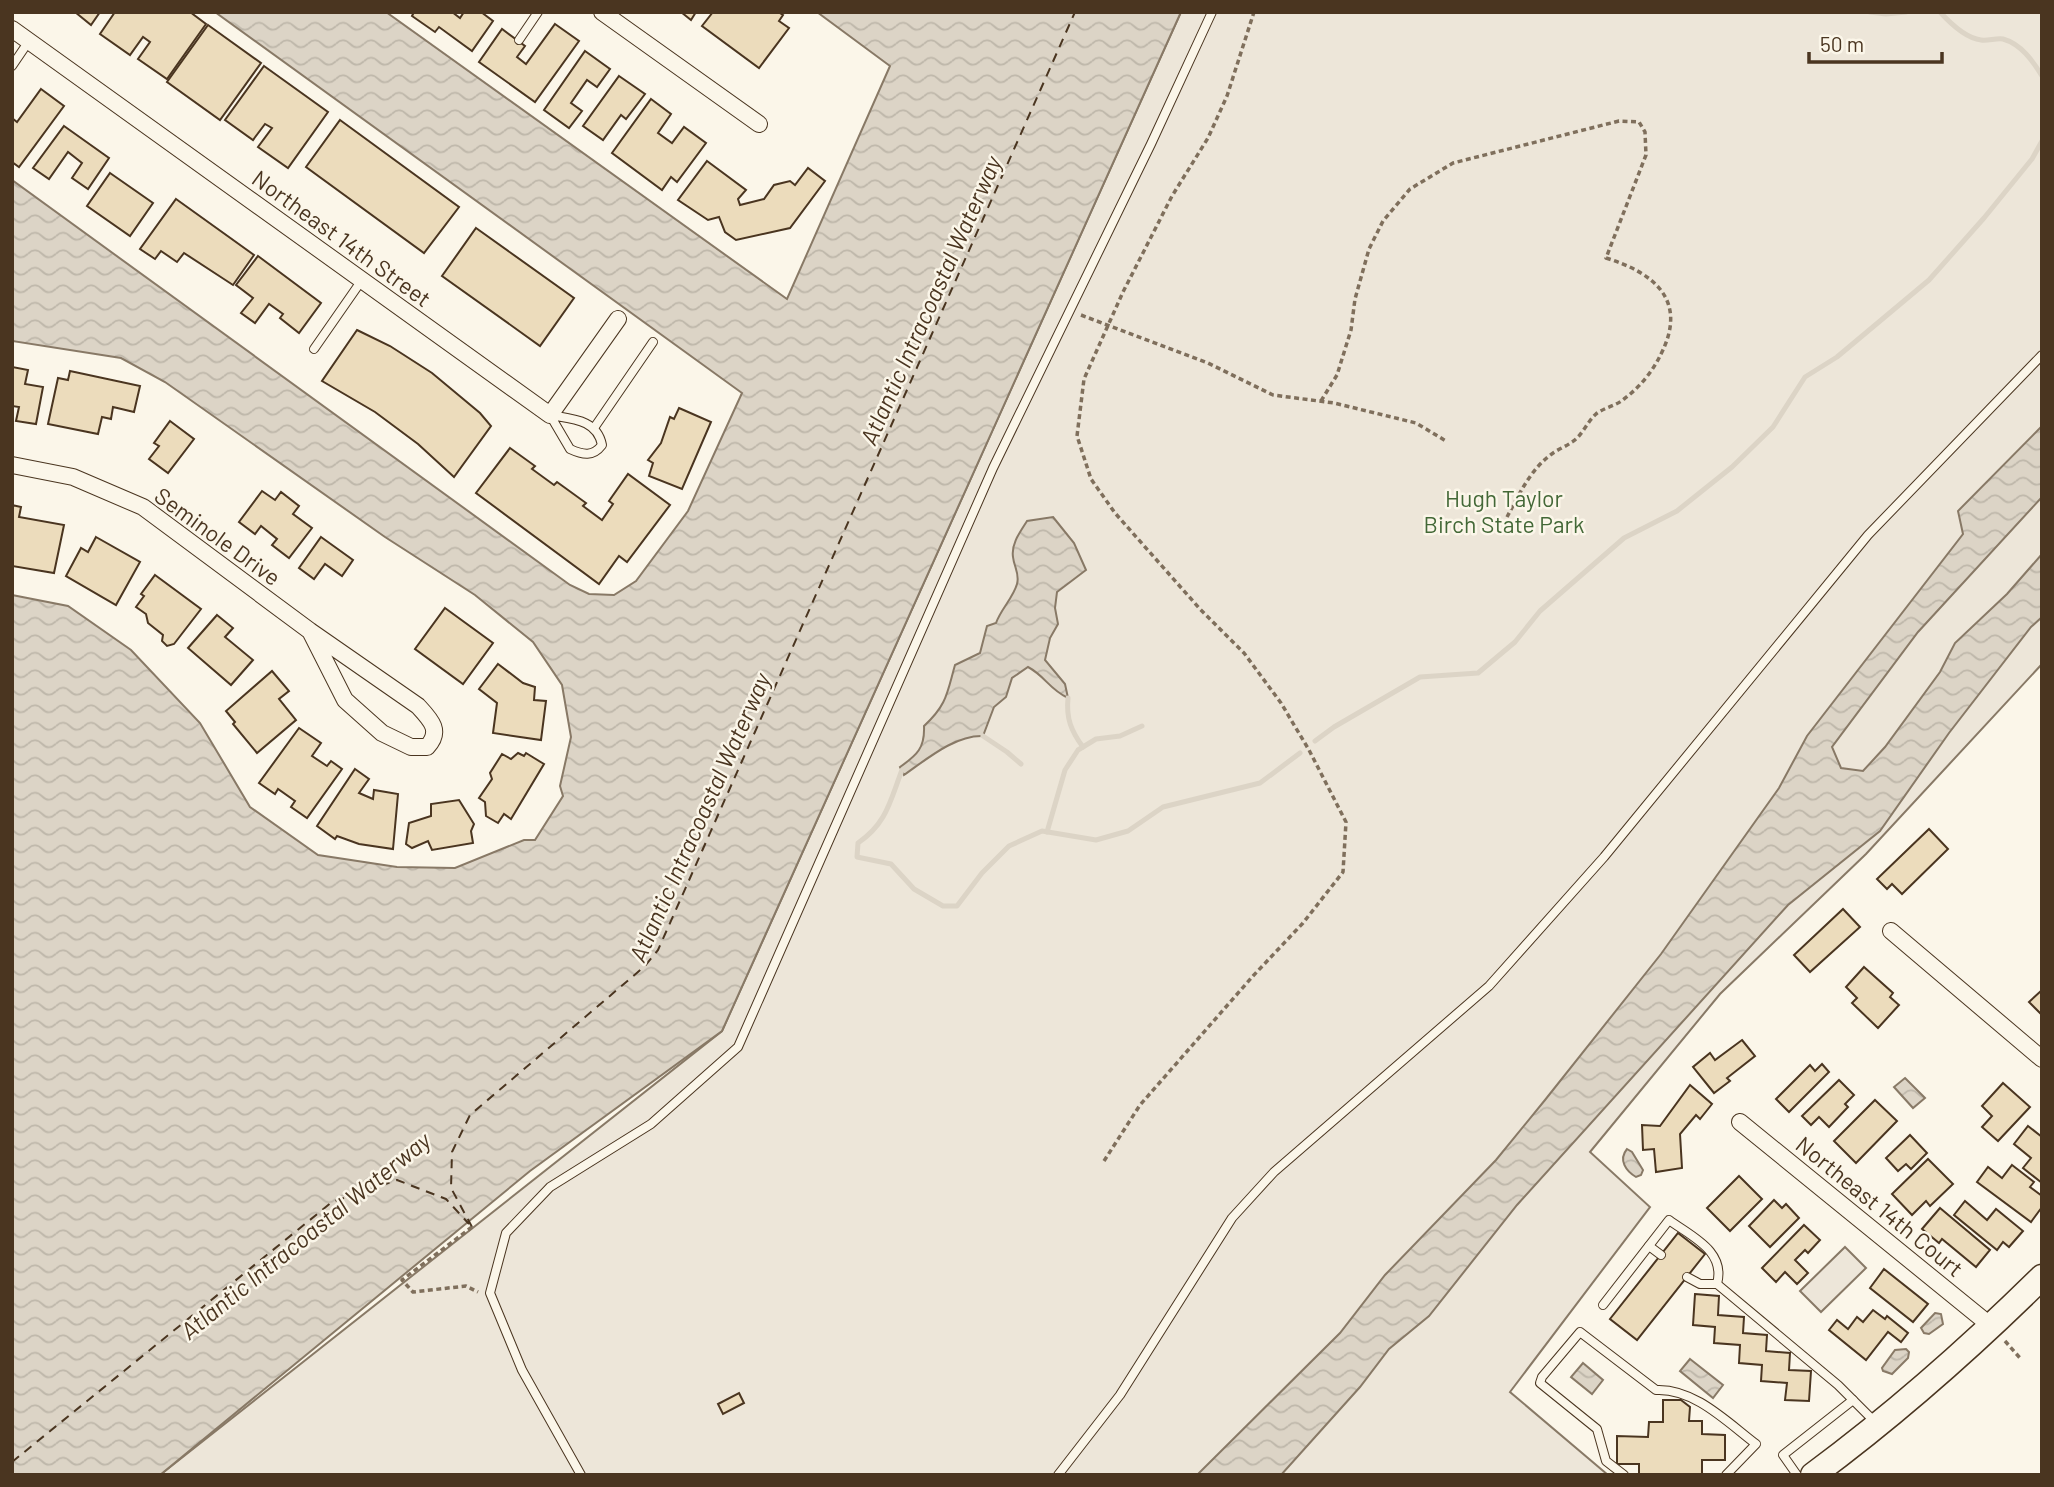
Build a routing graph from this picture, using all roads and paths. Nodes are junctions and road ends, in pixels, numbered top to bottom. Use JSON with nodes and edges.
{"nodes":[{"id":1,"x":538,"y":12,"type":"edge"},
{"id":2,"x":601,"y":12,"type":"edge"},
{"id":3,"x":1212,"y":12,"type":"edge"},
{"id":4,"x":1254,"y":12,"type":"edge"},
{"id":5,"x":12,"y":29,"type":"edge"},
{"id":6,"x":519,"y":40,"type":"dead end"},
{"id":7,"x":29,"y":41,"type":"junction"},
{"id":8,"x":12,"y":66,"type":"edge"},
{"id":9,"x":759,"y":124,"type":"dead end"},
{"id":10,"x":362,"y":280,"type":"junction"},
{"id":11,"x":1070,"y":310,"type":"junction"},
{"id":12,"x":618,"y":319,"type":"dead end"},
{"id":13,"x":1108,"y":325,"type":"junction"},
{"id":14,"x":653,"y":342,"type":"dead end"},
{"id":15,"x":314,"y":349,"type":"dead end"},
{"id":16,"x":2042,"y":355,"type":"edge"},
{"id":17,"x":1321,"y":401,"type":"junction"},
{"id":18,"x":550,"y":415,"type":"junction"},
{"id":19,"x":594,"y":428,"type":"junction"},
{"id":20,"x":1446,"y":441,"type":"dead end"},
{"id":21,"x":12,"y":465,"type":"edge"},
{"id":22,"x":1507,"y":517,"type":"dead end"},
{"id":23,"x":310,"y":631,"type":"junction"},
{"id":24,"x":1891,"y":931,"type":"dead end"},
{"id":25,"x":2042,"y":1059,"type":"edge"},
{"id":26,"x":1740,"y":1122,"type":"dead end"},
{"id":27,"x":1104,"y":1161,"type":"dead end"},
{"id":28,"x":472,"y":1227,"type":"dead end"},
{"id":29,"x":1649,"y":1246,"type":"junction"},
{"id":30,"x":1661,"y":1255,"type":"dead end"},
{"id":31,"x":1687,"y":1277,"type":"dead end"},
{"id":32,"x":2042,"y":1277,"type":"edge"},
{"id":33,"x":1717,"y":1284,"type":"junction"},
{"id":34,"x":492,"y":1298,"type":"junction"},
{"id":35,"x":1603,"y":1305,"type":"dead end"},
{"id":36,"x":1991,"y":1326,"type":"junction"},
{"id":37,"x":1853,"y":1400,"type":"junction"},
{"id":38,"x":1878,"y":1425,"type":"junction"},
{"id":39,"x":581,"y":1475,"type":"edge"},
{"id":40,"x":1058,"y":1475,"type":"edge"},
{"id":41,"x":1624,"y":1475,"type":"edge"},
{"id":42,"x":1726,"y":1475,"type":"edge"},
{"id":43,"x":1797,"y":1475,"type":"edge"},
{"id":44,"x":1812,"y":1475,"type":"edge"}],
"edges":[{"from":1,"to":6,"type":"lane"},
{"from":2,"to":9,"type":"street"},
{"from":3,"to":11,"type":"lane"},
{"from":4,"to":13,"type":"path"},
{"from":5,"to":7,"type":"street","name":"Northeast 14th Street"},
{"from":7,"to":8,"type":"lane"},
{"from":7,"to":10,"type":"street","name":"Northeast 14th Street"},
{"from":10,"to":15,"type":"lane"},
{"from":10,"to":18,"type":"street","name":"Northeast 14th Street"},
{"from":11,"to":13,"type":"path"},
{"from":11,"to":34,"type":"lane"},
{"from":12,"to":18,"type":"street"},
{"from":13,"to":17,"type":"path"},
{"from":13,"to":27,"type":"path"},
{"from":14,"to":19,"type":"lane"},
{"from":16,"to":40,"type":"lane"},
{"from":17,"to":20,"type":"path"},
{"from":17,"to":22,"type":"path"},
{"from":18,"to":19,"type":"lane"},
{"from":18,"to":19,"type":"lane"},
{"from":21,"to":23,"type":"street","name":"Seminole Drive"},
{"from":23,"to":23,"type":"street","name":"Seminole Drive"},
{"from":24,"to":25,"type":"street"},
{"from":26,"to":36,"type":"street","name":"Northeast 14th Court"},
{"from":28,"to":34,"type":"path"},
{"from":29,"to":30,"type":"lane"},
{"from":29,"to":33,"type":"lane"},
{"from":29,"to":35,"type":"lane"},
{"from":31,"to":33,"type":"lane"},
{"from":32,"to":36,"type":"main road"},
{"from":33,"to":37,"type":"lane"},
{"from":34,"to":39,"type":"lane"},
{"from":36,"to":38,"type":"main road"},
{"from":37,"to":38,"type":"lane"},
{"from":37,"to":43,"type":"lane"},
{"from":38,"to":44,"type":"main road"},
{"from":41,"to":42,"type":"lane"}]}
